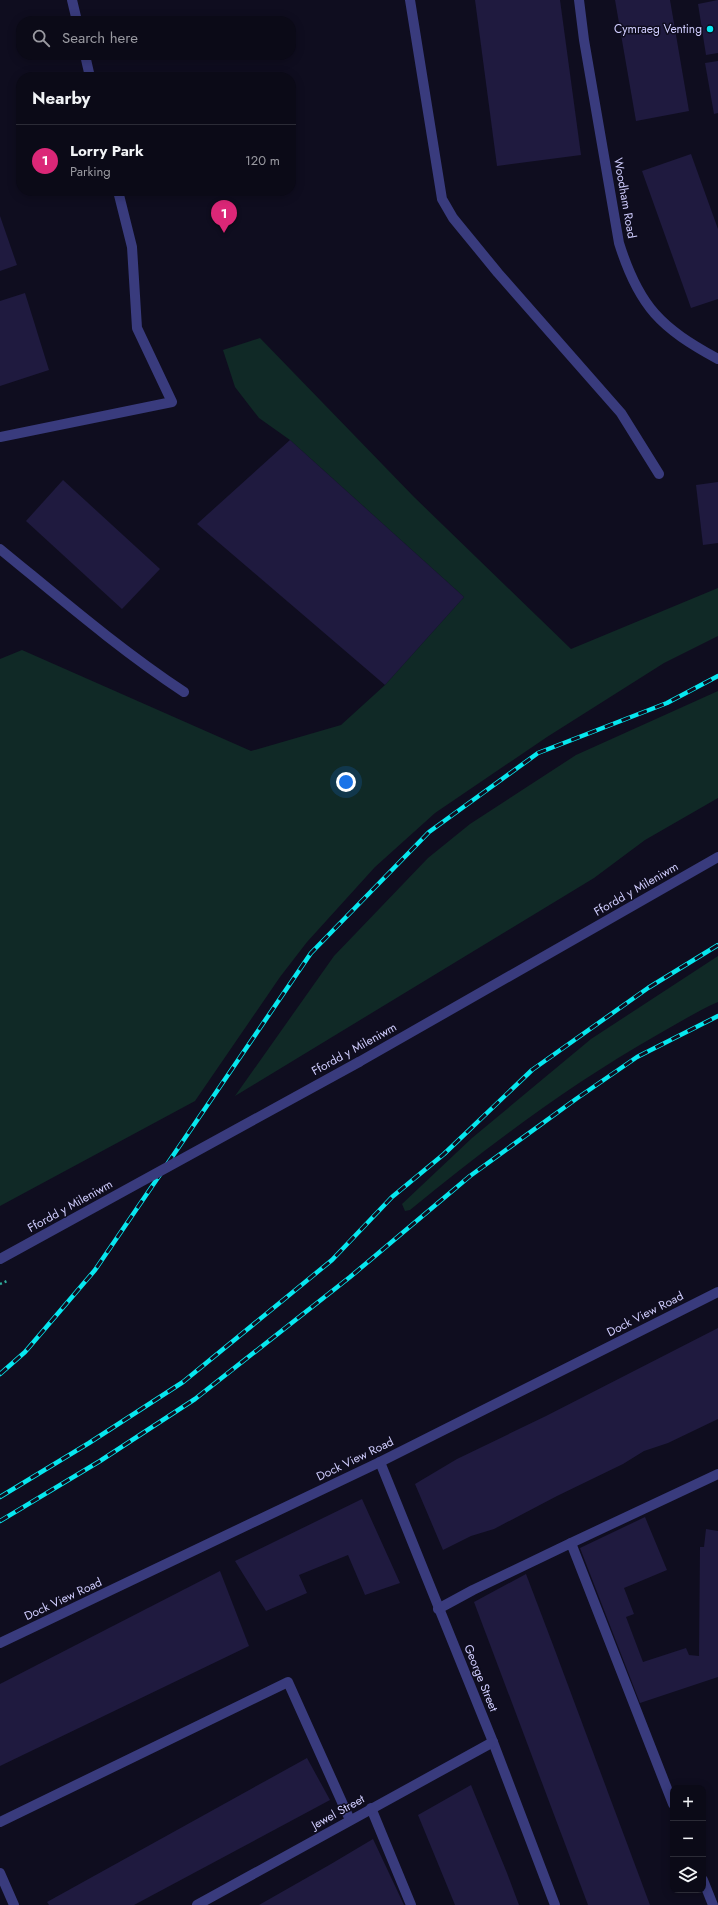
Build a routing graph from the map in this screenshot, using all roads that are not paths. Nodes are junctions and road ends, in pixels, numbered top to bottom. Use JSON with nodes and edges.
{"nodes":[{"id":1,"x":72,"y":0,"type":"edge"},
{"id":2,"x":410,"y":0,"type":"edge"},
{"id":3,"x":579,"y":0,"type":"edge"},
{"id":4,"x":76,"y":16,"type":"edge"},
{"id":5,"x":86,"y":60,"type":"edge"},
{"id":6,"x":89,"y":72,"type":"edge"},
{"id":7,"x":119,"y":196,"type":"edge"},
{"id":8,"x":718,"y":360,"type":"edge"},
{"id":9,"x":0,"y":437,"type":"edge"},
{"id":10,"x":660,"y":474,"type":"dead end"},
{"id":11,"x":0,"y":549,"type":"edge"},
{"id":12,"x":184,"y":692,"type":"dead end"},
{"id":13,"x":718,"y":858,"type":"edge"},
{"id":14,"x":0,"y":1259,"type":"edge"},
{"id":15,"x":718,"y":1292,"type":"edge"},
{"id":16,"x":380,"y":1462,"type":"junction"},
{"id":17,"x":718,"y":1474,"type":"edge"},
{"id":18,"x":571,"y":1543,"type":"junction"},
{"id":19,"x":438,"y":1608,"type":"junction"},
{"id":20,"x":0,"y":1643,"type":"edge"},
{"id":21,"x":492,"y":1742,"type":"junction"},
{"id":22,"x":670,"y":1796,"type":"edge"},
{"id":23,"x":371,"y":1808,"type":"junction"},
{"id":24,"x":350,"y":1820,"type":"junction"},
{"id":25,"x":0,"y":1822,"type":"edge"},
{"id":26,"x":0,"y":1873,"type":"edge"},
{"id":27,"x":706,"y":1888,"type":"edge"},
{"id":28,"x":14,"y":1905,"type":"edge"},
{"id":29,"x":197,"y":1905,"type":"edge"},
{"id":30,"x":411,"y":1905,"type":"edge"},
{"id":31,"x":555,"y":1905,"type":"edge"},
{"id":32,"x":713,"y":1905,"type":"edge"}],
"edges":[{"from":1,"to":4,"type":"street"},
{"from":2,"to":10,"type":"street"},
{"from":3,"to":8,"type":"street","name":"Woodham Road"},
{"from":5,"to":6,"type":"street"},
{"from":7,"to":9,"type":"street"},
{"from":11,"to":12,"type":"street"},
{"from":13,"to":14,"type":"street","name":"Ffordd y Mileniwm","bridge":true},
{"from":15,"to":16,"type":"street","name":"Dock View Road"},
{"from":16,"to":19,"type":"street","name":"George Street"},
{"from":16,"to":20,"type":"street","name":"Dock View Road"},
{"from":17,"to":18,"type":"street"},
{"from":18,"to":19,"type":"street"},
{"from":18,"to":22,"type":"street"},
{"from":19,"to":21,"type":"street","name":"George Street"},
{"from":21,"to":23,"type":"street","name":"Jewel Street"},
{"from":21,"to":31,"type":"street","name":"George Street"},
{"from":23,"to":24,"type":"street","name":"Jewel Street"},
{"from":23,"to":30,"type":"street"},
{"from":24,"to":25,"type":"street"},
{"from":24,"to":29,"type":"street","name":"Jewel Street"},
{"from":26,"to":28,"type":"street"},
{"from":27,"to":32,"type":"street"}]}
